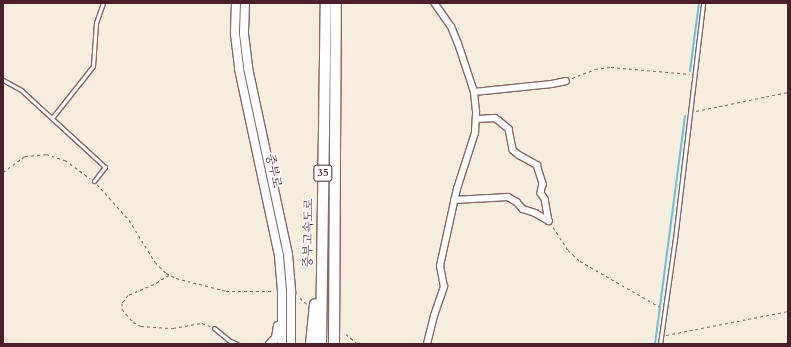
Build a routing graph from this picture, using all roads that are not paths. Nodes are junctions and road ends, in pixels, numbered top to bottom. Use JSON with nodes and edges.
{"nodes":[{"id":1,"x":104,"y":3,"type":"edge"},
{"id":2,"x":236,"y":3,"type":"edge"},
{"id":3,"x":245,"y":3,"type":"edge"},
{"id":4,"x":326,"y":3,"type":"edge"},
{"id":5,"x":336,"y":3,"type":"edge"},
{"id":6,"x":434,"y":3,"type":"edge"},
{"id":7,"x":703,"y":3,"type":"edge"},
{"id":8,"x":3,"y":80,"type":"edge"},
{"id":9,"x":566,"y":81,"type":"road end"},
{"id":10,"x":474,"y":92,"type":"junction"},
{"id":11,"x":52,"y":118,"type":"junction"},
{"id":12,"x":476,"y":119,"type":"junction"},
{"id":13,"x":94,"y":181,"type":"road end"},
{"id":14,"x":454,"y":200,"type":"junction"},
{"id":15,"x":322,"y":241,"type":"junction"},
{"id":16,"x":282,"y":294,"type":"junction"},
{"id":17,"x":214,"y":328,"type":"road end"},
{"id":18,"x":237,"y":344,"type":"edge"},
{"id":19,"x":270,"y":344,"type":"edge"},
{"id":20,"x":282,"y":344,"type":"edge"},
{"id":21,"x":291,"y":344,"type":"edge"},
{"id":22,"x":311,"y":344,"type":"edge"},
{"id":23,"x":321,"y":344,"type":"edge"},
{"id":24,"x":334,"y":344,"type":"edge"},
{"id":25,"x":427,"y":344,"type":"edge"},
{"id":26,"x":660,"y":344,"type":"edge"}],
"edges":[{"from":1,"to":11,"type":"lane"},
{"from":2,"to":16,"type":"main road","name":"중부로"},
{"from":3,"to":21,"type":"main road","name":"중부로"},
{"from":4,"to":15,"type":"highway","name":"중부고속도로","number":"35"},
{"from":5,"to":24,"type":"highway","name":"중부고속도로","number":"35"},
{"from":6,"to":10,"type":"street"},
{"from":7,"to":26,"type":"lane"},
{"from":8,"to":11,"type":"lane"},
{"from":9,"to":10,"type":"street"},
{"from":10,"to":12,"type":"street"},
{"from":11,"to":13,"type":"lane"},
{"from":12,"to":14,"type":"street"},
{"from":12,"to":14,"type":"street"},
{"from":14,"to":25,"type":"street"},
{"from":15,"to":22,"type":"highway"},
{"from":15,"to":23,"type":"highway","name":"중부고속도로","number":"35"},
{"from":16,"to":19,"type":"main road"},
{"from":16,"to":20,"type":"main road","name":"중부로"},
{"from":17,"to":18,"type":"lane"}]}
